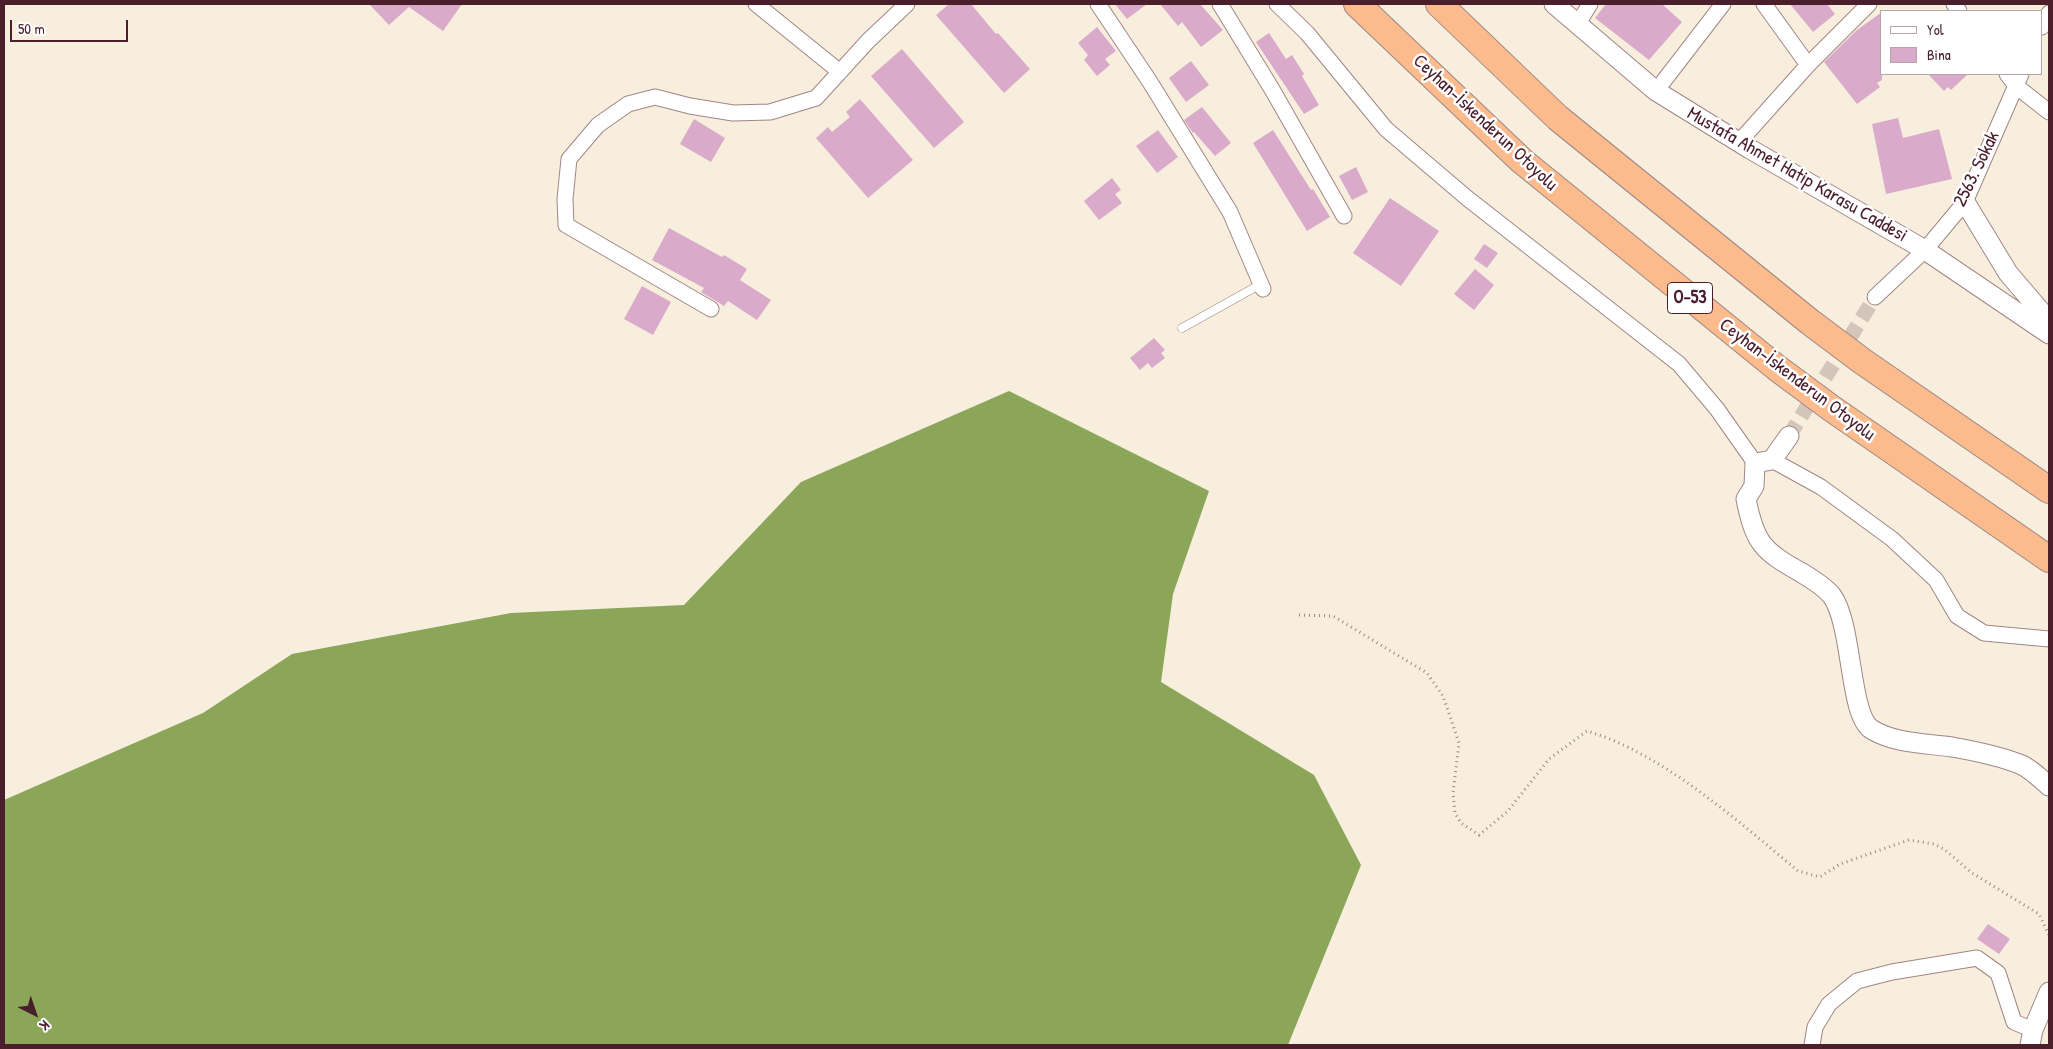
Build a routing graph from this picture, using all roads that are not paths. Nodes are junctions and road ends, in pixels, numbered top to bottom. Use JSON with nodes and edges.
{"nodes":[{"id":1,"x":756,"y":4,"type":"edge"},
{"id":2,"x":1098,"y":4,"type":"edge"},
{"id":3,"x":1220,"y":4,"type":"edge"},
{"id":4,"x":1277,"y":4,"type":"edge"},
{"id":5,"x":1357,"y":4,"type":"edge"},
{"id":6,"x":1439,"y":4,"type":"edge"},
{"id":7,"x":1554,"y":4,"type":"edge"},
{"id":8,"x":1590,"y":4,"type":"edge"},
{"id":9,"x":1723,"y":4,"type":"edge"},
{"id":10,"x":1764,"y":4,"type":"edge"},
{"id":11,"x":1869,"y":4,"type":"edge"},
{"id":12,"x":901,"y":6,"type":"edge"},
{"id":13,"x":2049,"y":13,"type":"edge"},
{"id":14,"x":1577,"y":25,"type":"junction"},
{"id":15,"x":2043,"y":25,"type":"edge"},
{"id":16,"x":1808,"y":65,"type":"junction"},
{"id":17,"x":840,"y":72,"type":"junction"},
{"id":18,"x":2019,"y":80,"type":"edge"},
{"id":19,"x":1656,"y":91,"type":"junction"},
{"id":20,"x":2049,"y":112,"type":"edge"},
{"id":21,"x":1739,"y":142,"type":"junction"},
{"id":22,"x":1965,"y":202,"type":"junction"},
{"id":23,"x":1344,"y":216,"type":"dead end"},
{"id":24,"x":1925,"y":250,"type":"junction"},
{"id":25,"x":1262,"y":286,"type":"joint"},
{"id":26,"x":1875,"y":297,"type":"tunnel mouth"},
{"id":27,"x":711,"y":309,"type":"dead end"},
{"id":28,"x":2049,"y":321,"type":"edge"},
{"id":29,"x":1182,"y":328,"type":"dead end"},
{"id":30,"x":2049,"y":334,"type":"edge"},
{"id":31,"x":1788,"y":436,"type":"tunnel mouth"},
{"id":32,"x":1764,"y":461,"type":"junction"},
{"id":33,"x":2049,"y":490,"type":"edge"},
{"id":34,"x":2049,"y":559,"type":"edge"},
{"id":35,"x":2049,"y":639,"type":"edge"},
{"id":36,"x":2049,"y":786,"type":"edge"},
{"id":37,"x":2049,"y":992,"type":"edge"},
{"id":38,"x":2032,"y":1037,"type":"edge"},
{"id":39,"x":1812,"y":1045,"type":"edge"}],
"edges":[{"from":1,"to":17,"type":"street"},
{"from":2,"to":25,"type":"street"},
{"from":3,"to":23,"type":"street"},
{"from":4,"to":32,"type":"street"},
{"from":5,"to":34,"type":"highway","name":"Ceyhan-İskenderun Otoyolu","number":"O-53"},
{"from":6,"to":33,"type":"highway"},
{"from":7,"to":14,"type":"street","name":"Mustafa Ahmet Hatip Karasu Caddesi"},
{"from":8,"to":14,"type":"street"},
{"from":9,"to":19,"type":"street"},
{"from":10,"to":16,"type":"street"},
{"from":11,"to":16,"type":"street"},
{"from":12,"to":17,"type":"street"},
{"from":13,"to":15,"type":"street"},
{"from":14,"to":19,"type":"street","name":"Mustafa Ahmet Hatip Karasu Caddesi"},
{"from":16,"to":21,"type":"street"},
{"from":17,"to":27,"type":"street"},
{"from":18,"to":20,"type":"street"},
{"from":18,"to":22,"type":"street","name":"2563. Sokak"},
{"from":19,"to":21,"type":"street","name":"Mustafa Ahmet Hatip Karasu Caddesi"},
{"from":21,"to":24,"type":"street","name":"Mustafa Ahmet Hatip Karasu Caddesi"},
{"from":22,"to":24,"type":"street","name":"2563. Sokak"},
{"from":22,"to":28,"type":"street"},
{"from":24,"to":26,"type":"street","name":"2563. Sokak"},
{"from":24,"to":30,"type":"street","name":"Mustafa Ahmet Hatip Karasu Caddesi"},
{"from":25,"to":29,"type":"lane"},
{"from":31,"to":32,"type":"street"},
{"from":32,"to":35,"type":"street"},
{"from":32,"to":36,"type":"street"},
{"from":37,"to":38,"type":"street"},
{"from":38,"to":39,"type":"street"}]}
